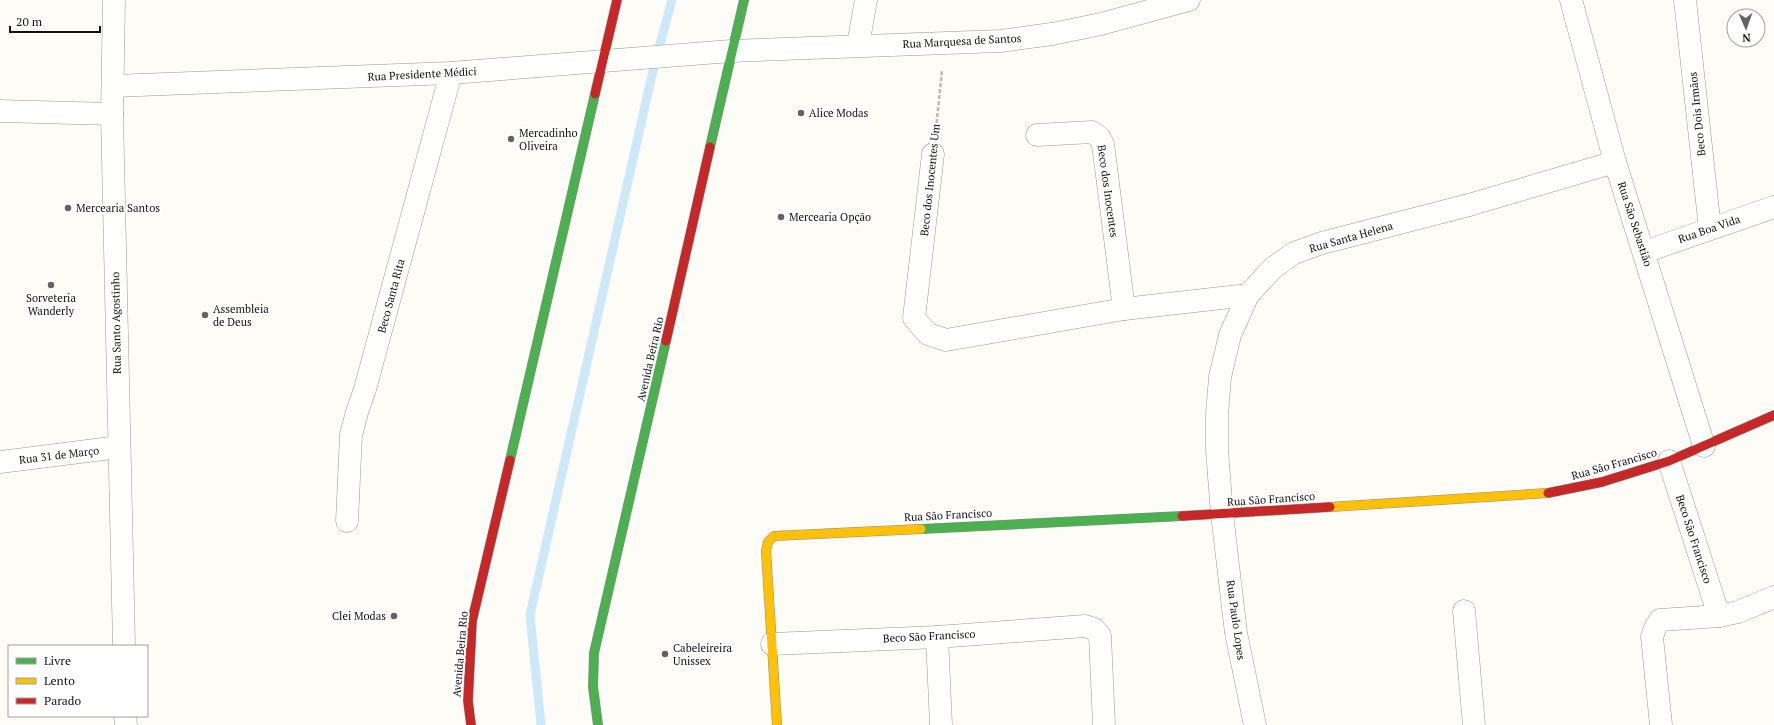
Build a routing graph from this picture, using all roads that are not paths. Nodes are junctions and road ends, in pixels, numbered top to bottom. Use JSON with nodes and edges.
{"nodes":[{"id":1,"x":114,"y":0,"type":"edge"},
{"id":2,"x":617,"y":0,"type":"edge"},
{"id":3,"x":744,"y":0,"type":"edge"},
{"id":4,"x":866,"y":0,"type":"edge"},
{"id":5,"x":1188,"y":0,"type":"edge"},
{"id":6,"x":1571,"y":0,"type":"edge"},
{"id":7,"x":1685,"y":0,"type":"edge"},
{"id":8,"x":858,"y":45,"type":"junction"},
{"id":9,"x":731,"y":51,"type":"junction"},
{"id":10,"x":603,"y":62,"type":"junction"},
{"id":11,"x":451,"y":73,"type":"junction"},
{"id":12,"x":113,"y":86,"type":"junction"},
{"id":13,"x":0,"y":111,"type":"edge"},
{"id":14,"x":112,"y":114,"type":"junction"},
{"id":15,"x":1037,"y":135,"type":"dead end"},
{"id":16,"x":933,"y":154,"type":"road end"},
{"id":17,"x":1615,"y":162,"type":"junction"},
{"id":18,"x":1774,"y":207,"type":"edge"},
{"id":19,"x":1710,"y":229,"type":"junction"},
{"id":20,"x":1644,"y":252,"type":"junction"},
{"id":21,"x":1248,"y":295,"type":"junction"},
{"id":22,"x":1124,"y":309,"type":"junction"},
{"id":23,"x":1774,"y":415,"type":"edge"},
{"id":24,"x":1704,"y":446,"type":"junction"},
{"id":25,"x":119,"y":447,"type":"junction"},
{"id":26,"x":1669,"y":461,"type":"junction"},
{"id":27,"x":0,"y":462,"type":"edge"},
{"id":28,"x":1222,"y":514,"type":"junction"},
{"id":29,"x":348,"y":521,"type":"dead end"},
{"id":30,"x":1774,"y":597,"type":"edge"},
{"id":31,"x":1464,"y":610,"type":"dead end"},
{"id":32,"x":1719,"y":616,"type":"junction"},
{"id":33,"x":937,"y":637,"type":"junction"},
{"id":34,"x":772,"y":644,"type":"junction"},
{"id":35,"x":124,"y":645,"type":"edge"},
{"id":36,"x":471,"y":725,"type":"edge"},
{"id":37,"x":598,"y":725,"type":"edge"},
{"id":38,"x":777,"y":725,"type":"edge"},
{"id":39,"x":941,"y":725,"type":"edge"},
{"id":40,"x":1104,"y":725,"type":"edge"},
{"id":41,"x":1255,"y":725,"type":"edge"},
{"id":42,"x":1474,"y":725,"type":"edge"},
{"id":43,"x":1660,"y":725,"type":"edge"}],
"edges":[{"from":1,"to":12,"type":"street","name":"Rua Santo Agostinho"},
{"from":2,"to":10,"type":"street","name":"Avenida Beira Rio"},
{"from":3,"to":9,"type":"street","name":"Avenida Beira Rio"},
{"from":4,"to":8,"type":"street"},
{"from":5,"to":8,"type":"street","name":"Rua Marquesa de Santos"},
{"from":6,"to":17,"type":"street","name":"Rua São Sebastião"},
{"from":7,"to":19,"type":"street","name":"Beco Dois Irmãos"},
{"from":8,"to":9,"type":"street","name":"Rua Marquesa de Santos"},
{"from":9,"to":10,"type":"street","name":"Rua Presidente Médici"},
{"from":9,"to":37,"type":"street","name":"Avenida Beira Rio"},
{"from":10,"to":11,"type":"street","name":"Rua Presidente Médici"},
{"from":10,"to":36,"type":"street","name":"Avenida Beira Rio"},
{"from":11,"to":12,"type":"street","name":"Rua Presidente Médici"},
{"from":11,"to":29,"type":"street","name":"Beco Santa Rita"},
{"from":12,"to":14,"type":"street","name":"Rua Santo Agostinho"},
{"from":13,"to":14,"type":"street"},
{"from":14,"to":25,"type":"street","name":"Rua Santo Agostinho"},
{"from":15,"to":22,"type":"street","name":"Beco dos Inocentes"},
{"from":16,"to":22,"type":"street","name":"Beco dos Inocentes Um"},
{"from":17,"to":20,"type":"street","name":"Rua São Sebastião"},
{"from":17,"to":21,"type":"street","name":"Rua Santa Helena"},
{"from":18,"to":19,"type":"street","name":"Rua Boa Vida"},
{"from":19,"to":20,"type":"street","name":"Rua Boa Vida"},
{"from":20,"to":24,"type":"street","name":"Rua São Sebastião"},
{"from":21,"to":22,"type":"street"},
{"from":21,"to":28,"type":"street","name":"Rua Santa Helena"},
{"from":23,"to":24,"type":"street","name":"Rua São Francisco"},
{"from":24,"to":26,"type":"street","name":"Rua São Francisco"},
{"from":25,"to":27,"type":"street","name":"Rua 31 de Março"},
{"from":25,"to":35,"type":"street","name":"Rua Santo Agostinho"},
{"from":26,"to":28,"type":"street","name":"Rua São Francisco"},
{"from":26,"to":32,"type":"street","name":"Beco São Francisco"},
{"from":28,"to":34,"type":"street","name":"Rua São Francisco"},
{"from":28,"to":41,"type":"street","name":"Rua Paulo Lopes"},
{"from":30,"to":32,"type":"street"},
{"from":31,"to":42,"type":"street"},
{"from":32,"to":43,"type":"street"},
{"from":33,"to":34,"type":"street","name":"Beco São Francisco"},
{"from":33,"to":39,"type":"street"},
{"from":33,"to":40,"type":"street","name":"Beco São Francisco"},
{"from":34,"to":38,"type":"street"}]}
